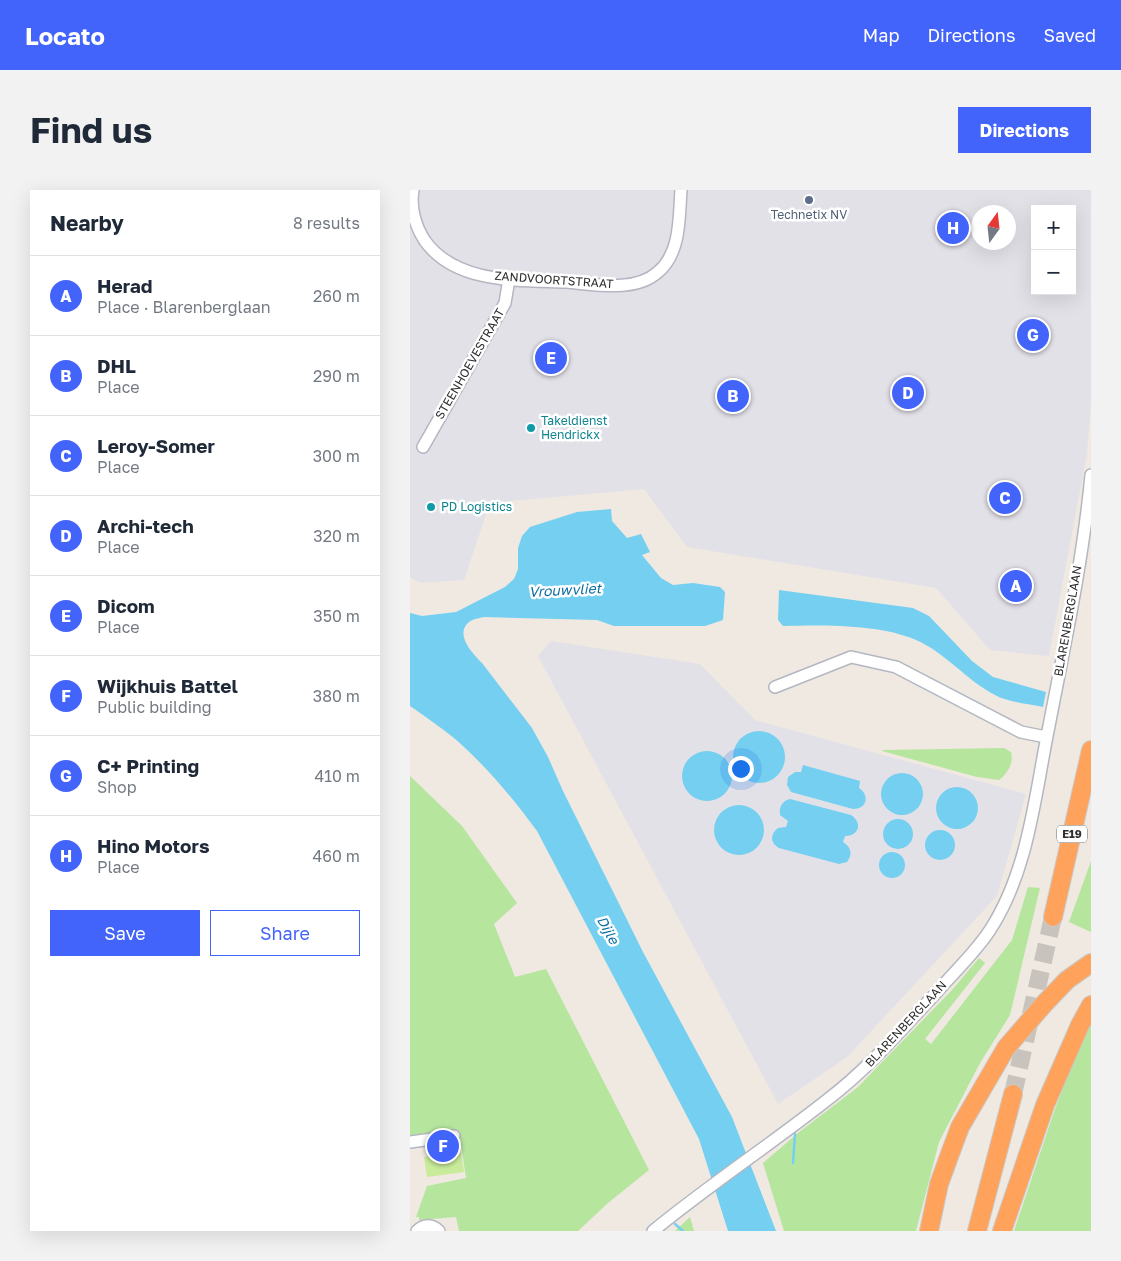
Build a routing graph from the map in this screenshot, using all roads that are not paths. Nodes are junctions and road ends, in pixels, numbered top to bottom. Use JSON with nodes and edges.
{"nodes":[{"id":1,"x":413,"y":190,"type":"edge"},
{"id":2,"x":681,"y":190,"type":"edge"},
{"id":3,"x":415,"y":235,"type":"edge"},
{"id":4,"x":509,"y":279,"type":"junction"},
{"id":5,"x":424,"y":447,"type":"dead end"},
{"id":6,"x":1091,"y":475,"type":"edge"},
{"id":7,"x":775,"y":687,"type":"dead end"},
{"id":8,"x":1046,"y":737,"type":"junction"},
{"id":9,"x":1091,"y":750,"type":"edge"},
{"id":10,"x":1053,"y":917,"type":"tunnel mouth"},
{"id":11,"x":1091,"y":963,"type":"edge"},
{"id":12,"x":1090,"y":1007,"type":"edge"},
{"id":13,"x":1013,"y":1094,"type":"tunnel mouth"},
{"id":14,"x":454,"y":1136,"type":"dead end"},
{"id":15,"x":410,"y":1142,"type":"edge"},
{"id":16,"x":976,"y":1228,"type":"edge"},
{"id":17,"x":417,"y":1231,"type":"edge"},
{"id":18,"x":439,"y":1231,"type":"edge"},
{"id":19,"x":653,"y":1231,"type":"edge"},
{"id":20,"x":929,"y":1231,"type":"edge"},
{"id":21,"x":1002,"y":1231,"type":"edge"}],
"edges":[{"from":1,"to":3,"type":"street","name":"ZANDVOORTSTRAAT"},
{"from":2,"to":4,"type":"street","name":"ZANDVOORTSTRAAT"},
{"from":3,"to":4,"type":"street","name":"ZANDVOORTSTRAAT"},
{"from":4,"to":5,"type":"street","name":"STEENHOEVESTRAAT"},
{"from":6,"to":8,"type":"street","name":"BLARENBERGLAAN"},
{"from":7,"to":8,"type":"street"},
{"from":8,"to":19,"type":"street","name":"BLARENBERGLAAN"},
{"from":9,"to":10,"type":"highway","number":"E19"},
{"from":11,"to":20,"type":"highway","bridge":true},
{"from":12,"to":21,"type":"highway"},
{"from":13,"to":16,"type":"highway"},
{"from":14,"to":15,"type":"street"},
{"from":17,"to":18,"type":"street"}]}
